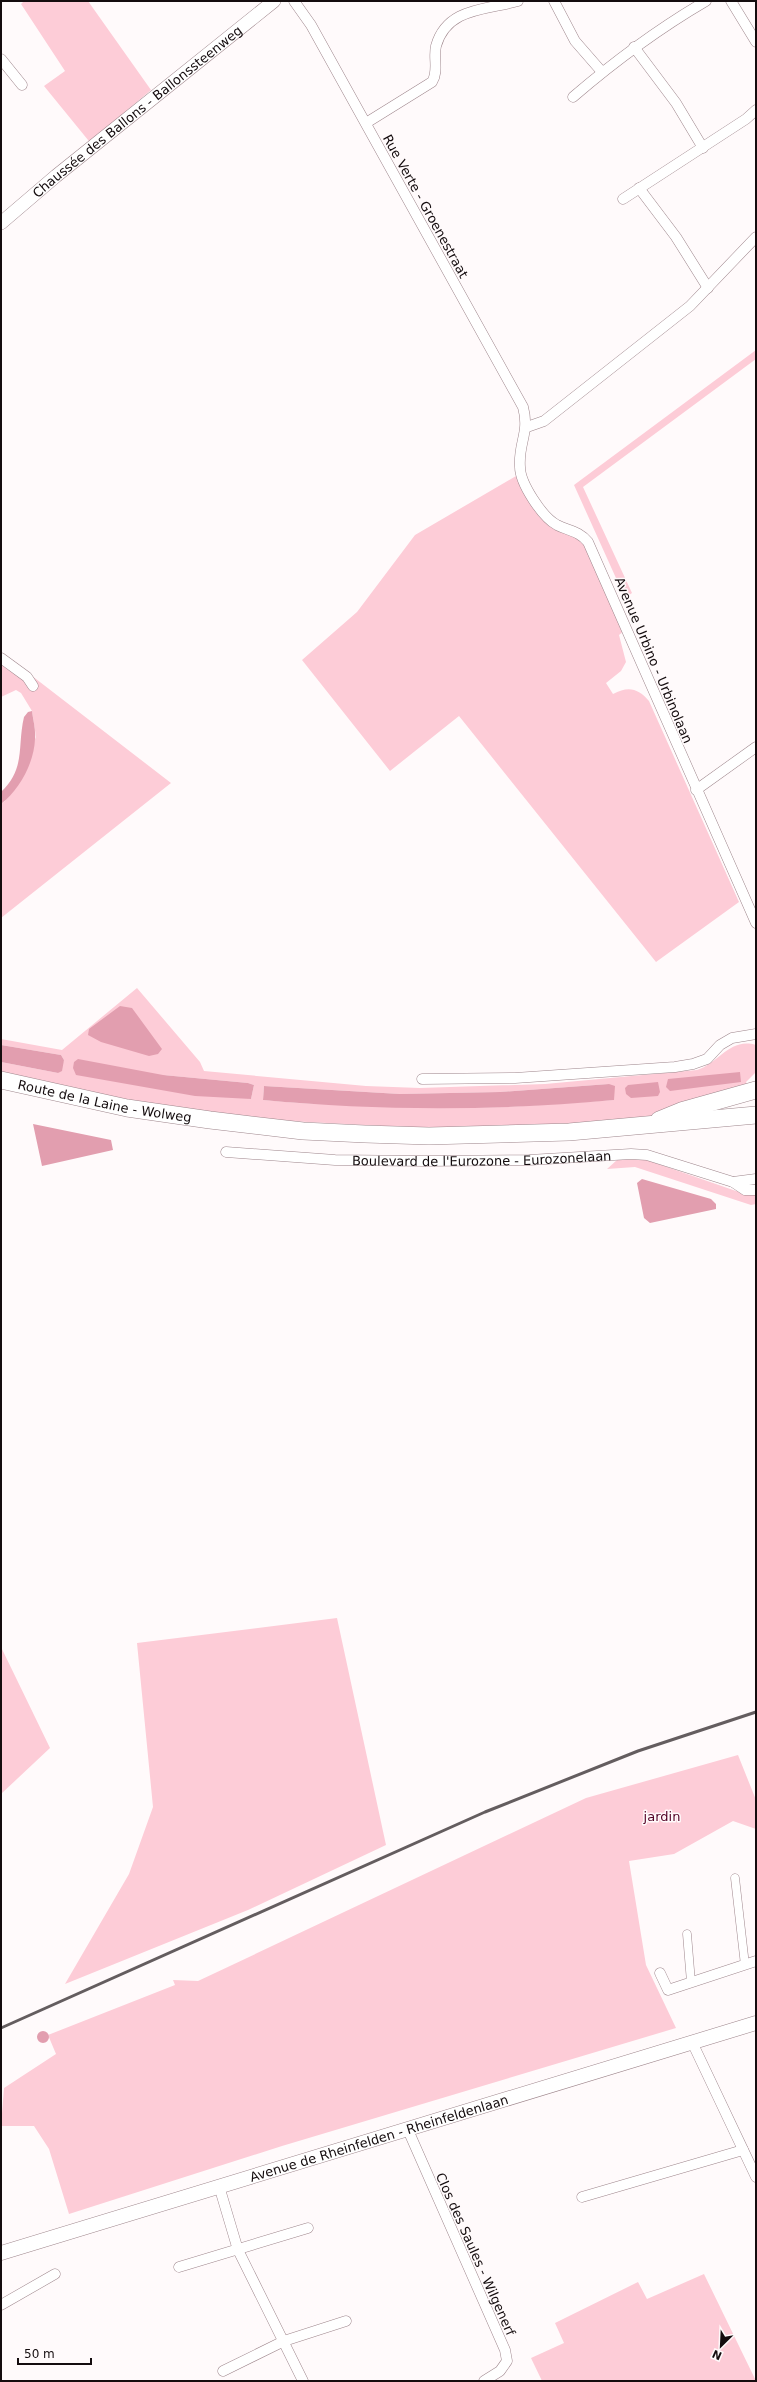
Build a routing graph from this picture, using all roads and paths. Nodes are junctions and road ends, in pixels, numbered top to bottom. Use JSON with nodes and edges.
{"nodes":[{"id":1,"x":274,"y":1,"type":"edge"},
{"id":2,"x":294,"y":1,"type":"edge"},
{"id":3,"x":518,"y":1,"type":"edge"},
{"id":4,"x":554,"y":1,"type":"edge"},
{"id":5,"x":706,"y":1,"type":"edge"},
{"id":6,"x":731,"y":1,"type":"edge"},
{"id":7,"x":756,"y":42,"type":"edge"},
{"id":8,"x":634,"y":47,"type":"junction"},
{"id":9,"x":1,"y":58,"type":"edge"},
{"id":10,"x":602,"y":72,"type":"junction"},
{"id":11,"x":22,"y":85,"type":"dead end"},
{"id":12,"x":573,"y":97,"type":"dead end"},
{"id":13,"x":756,"y":110,"type":"edge"},
{"id":14,"x":366,"y":123,"type":"junction"},
{"id":15,"x":703,"y":148,"type":"junction"},
{"id":16,"x":639,"y":188,"type":"junction"},
{"id":17,"x":623,"y":199,"type":"dead end"},
{"id":18,"x":1,"y":223,"type":"edge"},
{"id":19,"x":756,"y":237,"type":"edge"},
{"id":20,"x":708,"y":288,"type":"junction"},
{"id":21,"x":527,"y":427,"type":"junction"},
{"id":22,"x":1,"y":658,"type":"edge"},
{"id":23,"x":33,"y":686,"type":"dead end"},
{"id":24,"x":756,"y":747,"type":"edge"},
{"id":25,"x":696,"y":790,"type":"junction"},
{"id":26,"x":756,"y":923,"type":"edge"},
{"id":27,"x":756,"y":1034,"type":"edge"},
{"id":28,"x":742,"y":1035,"type":"junction"},
{"id":29,"x":756,"y":1042,"type":"edge"},
{"id":30,"x":422,"y":1079,"type":"dead end"},
{"id":31,"x":1,"y":1080,"type":"edge"},
{"id":32,"x":756,"y":1090,"type":"edge"},
{"id":33,"x":756,"y":1114,"type":"edge"},
{"id":34,"x":210,"y":1120,"type":"joint"},
{"id":35,"x":644,"y":1126,"type":"junction"},
{"id":36,"x":226,"y":1152,"type":"dead end"},
{"id":37,"x":756,"y":1179,"type":"edge"},
{"id":38,"x":734,"y":1182,"type":"junction"},
{"id":39,"x":756,"y":1190,"type":"edge"},
{"id":40,"x":736,"y":1878,"type":"dead end"},
{"id":41,"x":687,"y":1934,"type":"dead end"},
{"id":42,"x":756,"y":1962,"type":"edge"},
{"id":43,"x":745,"y":1965,"type":"junction"},
{"id":44,"x":660,"y":1973,"type":"dead end"},
{"id":45,"x":691,"y":1982,"type":"junction"},
{"id":46,"x":756,"y":2023,"type":"edge"},
{"id":47,"x":692,"y":2042,"type":"junction"},
{"id":48,"x":408,"y":2130,"type":"junction"},
{"id":49,"x":743,"y":2150,"type":"junction"},
{"id":50,"x":752,"y":2159,"type":"edge"},
{"id":51,"x":756,"y":2177,"type":"edge"},
{"id":52,"x":219,"y":2186,"type":"junction"},
{"id":53,"x":582,"y":2197,"type":"dead end"},
{"id":54,"x":308,"y":2228,"type":"dead end"},
{"id":55,"x":238,"y":2250,"type":"junction"},
{"id":56,"x":1,"y":2253,"type":"edge"},
{"id":57,"x":179,"y":2267,"type":"dead end"},
{"id":58,"x":55,"y":2274,"type":"dead end"},
{"id":59,"x":1,"y":2306,"type":"edge"},
{"id":60,"x":346,"y":2321,"type":"dead end"},
{"id":61,"x":284,"y":2341,"type":"junction"},
{"id":62,"x":223,"y":2371,"type":"dead end"},
{"id":63,"x":303,"y":2381,"type":"edge"},
{"id":64,"x":484,"y":2381,"type":"edge"}],
"edges":[{"from":1,"to":18,"type":"street","name":"Chaussée des Ballons - Ballonssteenweg"},
{"from":2,"to":14,"type":"street","name":"Rue Verte - Groenestraat"},
{"from":3,"to":14,"type":"street"},
{"from":4,"to":10,"type":"street"},
{"from":5,"to":8,"type":"street"},
{"from":6,"to":7,"type":"street"},
{"from":8,"to":10,"type":"street"},
{"from":8,"to":15,"type":"street"},
{"from":9,"to":11,"type":"street"},
{"from":10,"to":12,"type":"street"},
{"from":13,"to":15,"type":"street"},
{"from":14,"to":21,"type":"street","name":"Rue Verte - Groenestraat"},
{"from":15,"to":16,"type":"street"},
{"from":16,"to":17,"type":"street"},
{"from":16,"to":20,"type":"street"},
{"from":19,"to":20,"type":"street"},
{"from":20,"to":21,"type":"street"},
{"from":21,"to":25,"type":"street","name":"Avenue Urbino - Urbinolaan"},
{"from":22,"to":23,"type":"street"},
{"from":24,"to":25,"type":"street"},
{"from":25,"to":26,"type":"street","name":"Avenue Urbino - Urbinolaan"},
{"from":27,"to":28,"type":"street"},
{"from":28,"to":29,"type":"street"},
{"from":28,"to":30,"type":"street"},
{"from":31,"to":34,"type":"highway","name":"Route de la Laine - Wolweg"},
{"from":32,"to":35,"type":"highway","name":"Boulevard de l'Eurozone - Eurozonelaan"},
{"from":33,"to":35,"type":"highway","name":"Boulevard de l'Eurozone - Eurozonelaan"},
{"from":34,"to":35,"type":"highway","name":"Boulevard de l'Eurozone - Eurozonelaan"},
{"from":36,"to":38,"type":"street","name":"Boulevard de l'Eurozone - Eurozonelaan"},
{"from":37,"to":38,"type":"street","name":"Boulevard de l'Eurozone - Eurozonelaan"},
{"from":38,"to":39,"type":"street","name":"Boulevard de l'Eurozone - Eurozonelaan"},
{"from":40,"to":43,"type":"street"},
{"from":41,"to":45,"type":"street"},
{"from":42,"to":43,"type":"street"},
{"from":43,"to":45,"type":"street"},
{"from":44,"to":45,"type":"street"},
{"from":46,"to":47,"type":"main road","name":"Avenue de Rheinfelden - Rheinfeldenlaan"},
{"from":47,"to":48,"type":"main road","name":"Avenue de Rheinfelden - Rheinfeldenlaan"},
{"from":47,"to":49,"type":"street"},
{"from":48,"to":52,"type":"main road","name":"Avenue de Rheinfelden - Rheinfeldenlaan"},
{"from":48,"to":64,"type":"street","name":"Clos des Saules - Wilgenerf"},
{"from":49,"to":50,"type":"street"},
{"from":49,"to":53,"type":"street"},
{"from":50,"to":51,"type":"street"},
{"from":52,"to":55,"type":"street"},
{"from":52,"to":56,"type":"main road","name":"Avenue de Rheinfelden - Rheinfeldenlaan"},
{"from":54,"to":55,"type":"street"},
{"from":55,"to":57,"type":"street"},
{"from":55,"to":61,"type":"street"},
{"from":58,"to":59,"type":"street"},
{"from":60,"to":61,"type":"street"},
{"from":61,"to":62,"type":"street"},
{"from":61,"to":63,"type":"street"}]}
